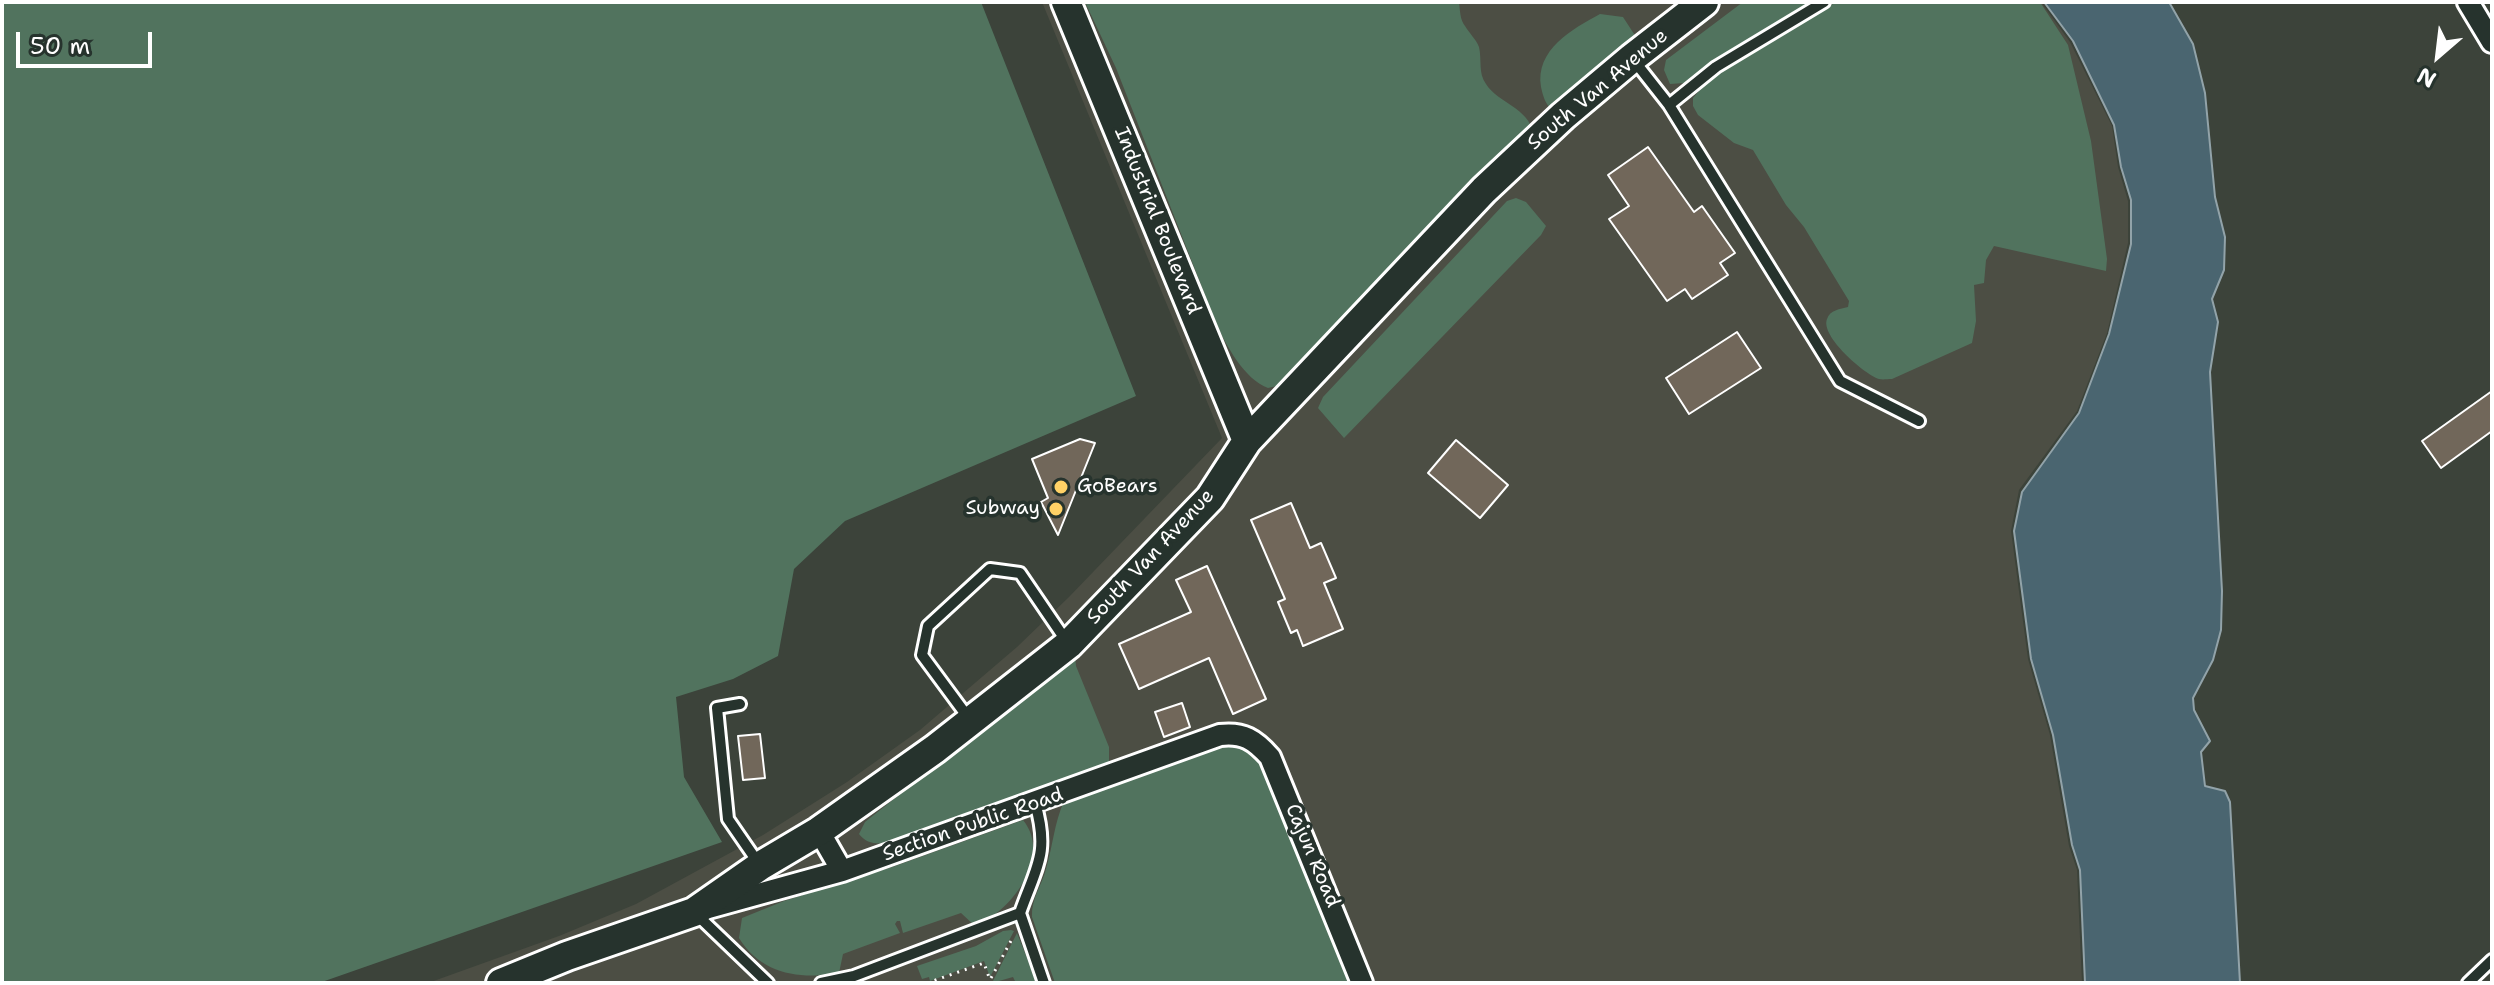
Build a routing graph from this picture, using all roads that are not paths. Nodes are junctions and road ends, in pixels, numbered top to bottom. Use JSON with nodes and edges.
{"nodes":[{"id":1,"x":1066,"y":2,"type":"edge"},
{"id":2,"x":1704,"y":2,"type":"edge"},
{"id":3,"x":1824,"y":2,"type":"edge"},
{"id":4,"x":2468,"y":2,"type":"edge"},
{"id":5,"x":2492,"y":42,"type":"edge"},
{"id":6,"x":1632,"y":58,"type":"junction"},
{"id":7,"x":1669,"y":105,"type":"junction"},
{"id":8,"x":1919,"y":421,"type":"dead end"},
{"id":9,"x":1247,"y":441,"type":"junction"},
{"id":10,"x":1069,"y":644,"type":"junction"},
{"id":11,"x":740,"y":704,"type":"dead end"},
{"id":12,"x":971,"y":721,"type":"junction"},
{"id":13,"x":1250,"y":737,"type":"joint"},
{"id":14,"x":1035,"y":803,"type":"junction"},
{"id":15,"x":819,"y":831,"type":"junction"},
{"id":16,"x":760,"y":866,"type":"junction"},
{"id":17,"x":842,"y":871,"type":"junction"},
{"id":18,"x":694,"y":912,"type":"junction"},
{"id":19,"x":1021,"y":917,"type":"junction"},
{"id":20,"x":2492,"y":960,"type":"edge"},
{"id":21,"x":501,"y":983,"type":"edge"},
{"id":22,"x":768,"y":983,"type":"edge"},
{"id":23,"x":821,"y":983,"type":"edge"},
{"id":24,"x":1044,"y":983,"type":"edge"},
{"id":25,"x":1362,"y":983,"type":"edge"},
{"id":26,"x":2468,"y":983,"type":"edge"}],
"edges":[{"from":1,"to":9,"type":"main road","name":"Industrial Boulevard"},
{"from":2,"to":6,"type":"main road","name":"South Van Avenue"},
{"from":3,"to":7,"type":"lane"},
{"from":4,"to":5,"type":"street"},
{"from":6,"to":7,"type":"lane"},
{"from":6,"to":9,"type":"main road","name":"South Van Avenue"},
{"from":7,"to":8,"type":"lane"},
{"from":9,"to":10,"type":"main road","name":"South Van Avenue"},
{"from":10,"to":12,"type":"main road","name":"South Van Avenue"},
{"from":10,"to":12,"type":"lane"},
{"from":11,"to":16,"type":"lane"},
{"from":12,"to":15,"type":"main road","name":"South Van Avenue"},
{"from":13,"to":14,"type":"street","name":"Section Public Road"},
{"from":13,"to":25,"type":"street","name":"Cajun Road"},
{"from":14,"to":17,"type":"street","name":"Section Public Road"},
{"from":14,"to":19,"type":"lane"},
{"from":15,"to":16,"type":"main road","name":"South Van Avenue"},
{"from":15,"to":17,"type":"street"},
{"from":16,"to":18,"type":"main road","name":"South Van Avenue"},
{"from":17,"to":18,"type":"street","name":"Section Public Road"},
{"from":18,"to":21,"type":"main road","name":"South Van Avenue"},
{"from":18,"to":22,"type":"lane"},
{"from":19,"to":23,"type":"lane"},
{"from":19,"to":24,"type":"lane"},
{"from":20,"to":26,"type":"lane"}]}
